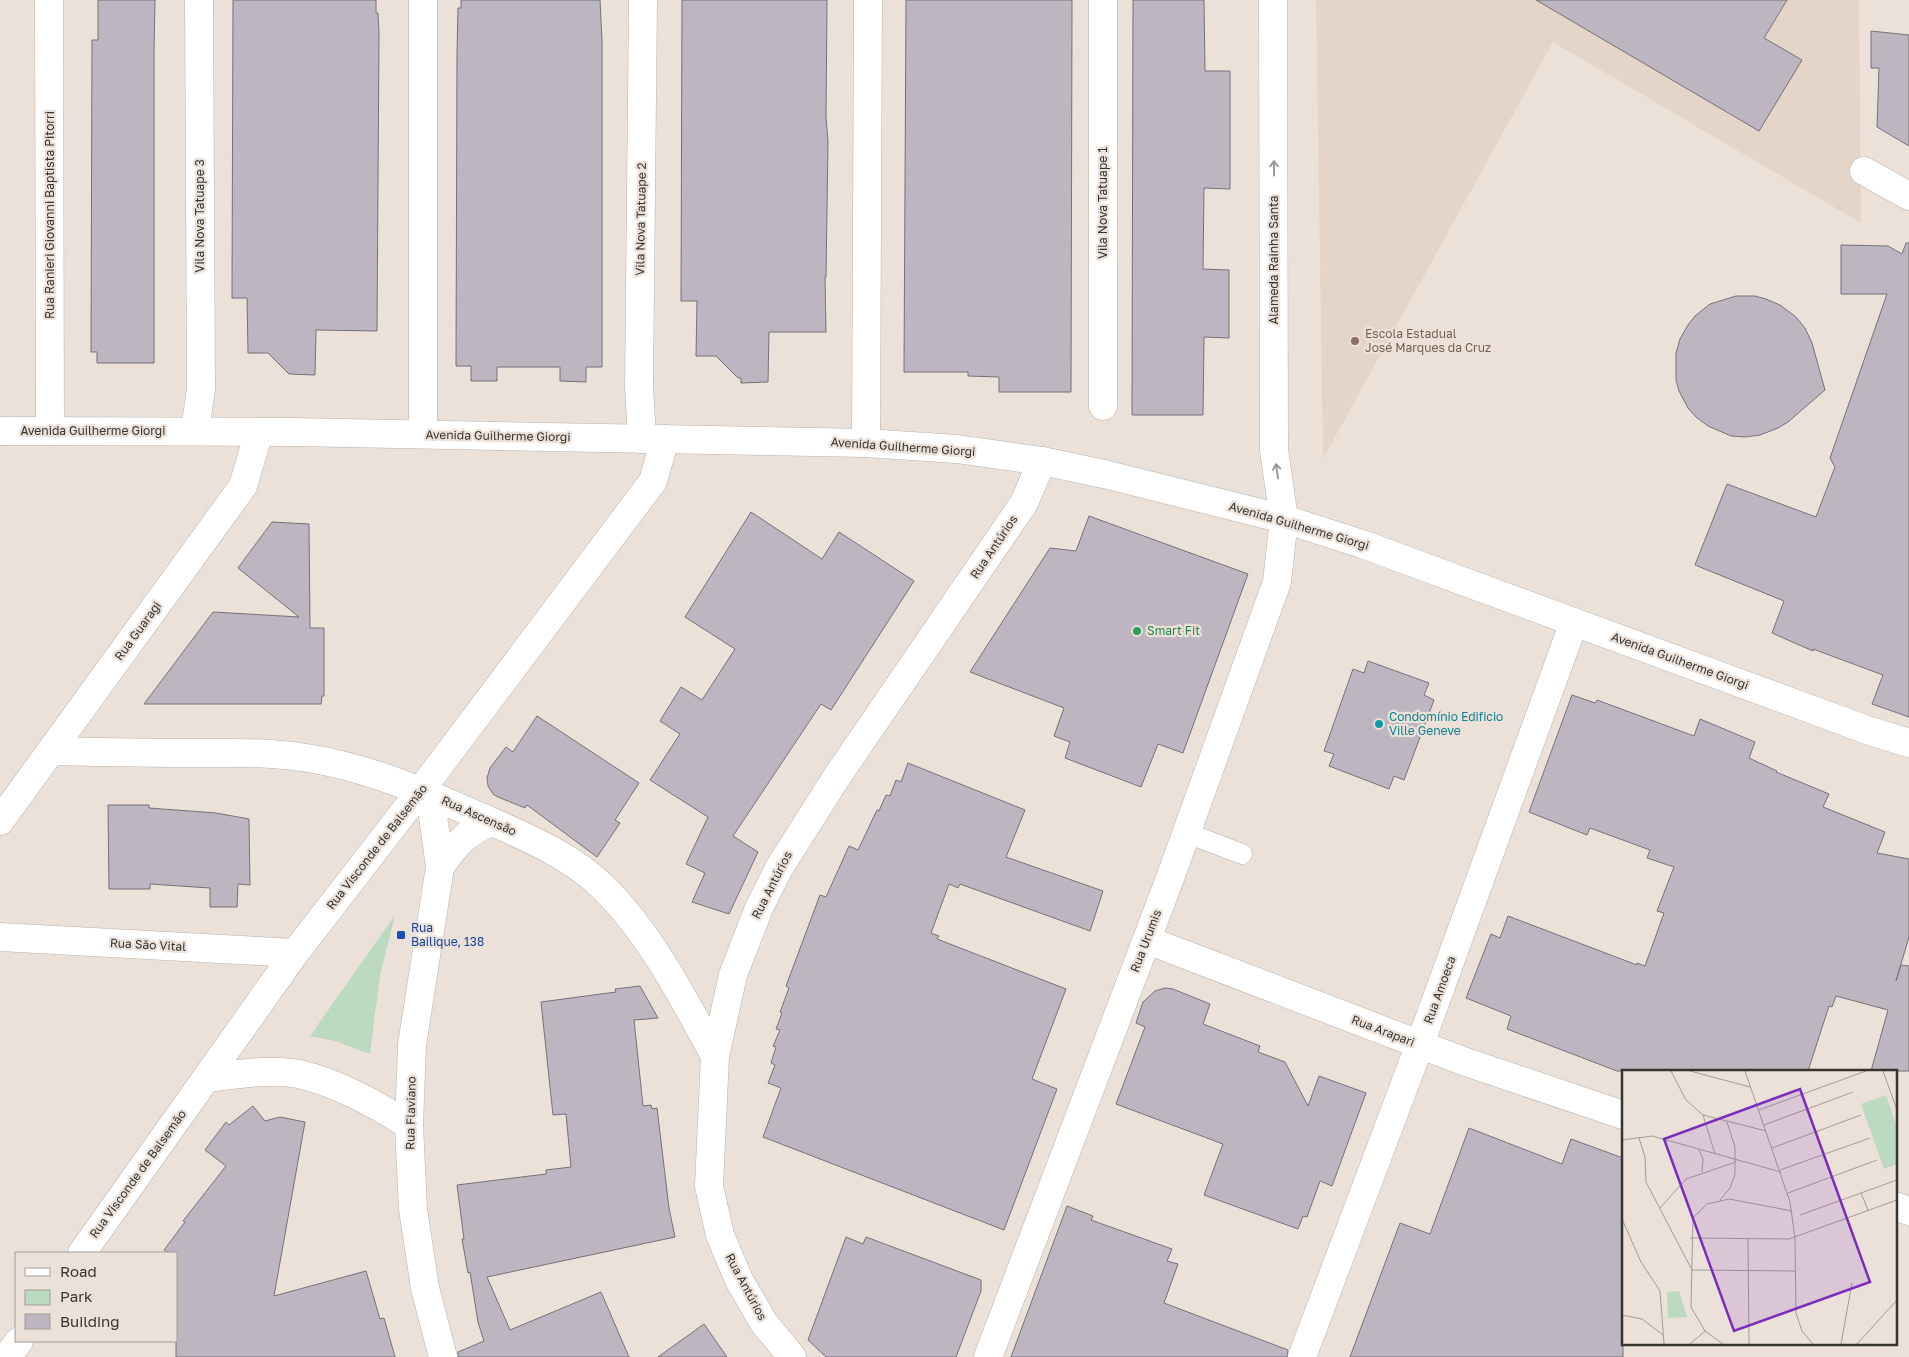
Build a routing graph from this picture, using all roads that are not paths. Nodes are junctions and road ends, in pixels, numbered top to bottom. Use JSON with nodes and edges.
{"nodes":[{"id":1,"x":49,"y":0,"type":"edge"},
{"id":2,"x":199,"y":0,"type":"edge"},
{"id":3,"x":423,"y":0,"type":"edge"},
{"id":4,"x":643,"y":0,"type":"edge"},
{"id":5,"x":868,"y":0,"type":"edge"},
{"id":6,"x":1104,"y":0,"type":"edge"},
{"id":7,"x":1273,"y":0,"type":"edge"},
{"id":8,"x":1864,"y":171,"type":"dead end"},
{"id":9,"x":1909,"y":196,"type":"edge"},
{"id":10,"x":1103,"y":406,"type":"dead end"},
{"id":11,"x":0,"y":431,"type":"edge"},
{"id":12,"x":50,"y":431,"type":"junction"},
{"id":13,"x":195,"y":431,"type":"junction"},
{"id":14,"x":259,"y":432,"type":"junction"},
{"id":15,"x":423,"y":434,"type":"junction"},
{"id":16,"x":653,"y":439,"type":"junction"},
{"id":17,"x":866,"y":444,"type":"junction"},
{"id":18,"x":1042,"y":461,"type":"junction"},
{"id":19,"x":1284,"y":519,"type":"junction"},
{"id":20,"x":1574,"y":622,"type":"junction"},
{"id":21,"x":1909,"y":743,"type":"edge"},
{"id":22,"x":52,"y":751,"type":"junction"},
{"id":23,"x":425,"y":792,"type":"junction"},
{"id":24,"x":0,"y":821,"type":"edge"},
{"id":25,"x":493,"y":822,"type":"junction"},
{"id":26,"x":1187,"y":833,"type":"junction"},
{"id":27,"x":1242,"y":854,"type":"dead end"},
{"id":28,"x":440,"y":867,"type":"junction"},
{"id":29,"x":0,"y":937,"type":"edge"},
{"id":30,"x":1147,"y":940,"type":"junction"},
{"id":31,"x":295,"y":953,"type":"junction"},
{"id":32,"x":1420,"y":1044,"type":"junction"},
{"id":33,"x":715,"y":1056,"type":"junction"},
{"id":34,"x":207,"y":1078,"type":"junction"},
{"id":35,"x":1622,"y":1115,"type":"edge"},
{"id":36,"x":409,"y":1125,"type":"junction"},
{"id":37,"x":1896,"y":1206,"type":"edge"},
{"id":38,"x":1909,"y":1211,"type":"edge"},
{"id":39,"x":83,"y":1252,"type":"edge"},
{"id":40,"x":18,"y":1342,"type":"edge"},
{"id":41,"x":7,"y":1357,"type":"edge"},
{"id":42,"x":443,"y":1357,"type":"edge"},
{"id":43,"x":792,"y":1357,"type":"edge"},
{"id":44,"x":988,"y":1357,"type":"edge"},
{"id":45,"x":1302,"y":1357,"type":"edge"}],
"edges":[{"from":1,"to":12,"type":"street","name":"Rua Ranieri Giovanni Baptista Pitorri"},
{"from":2,"to":13,"type":"street","name":"Vila Nova Tatuape 3"},
{"from":3,"to":15,"type":"street"},
{"from":4,"to":16,"type":"street","name":"Vila Nova Tatuape 2"},
{"from":5,"to":17,"type":"street"},
{"from":6,"to":10,"type":"street","name":"Vila Nova Tatuape 1"},
{"from":19,"to":7,"type":"street","name":"Alameda Rainha Santa","one_way":true},
{"from":8,"to":9,"type":"street"},
{"from":11,"to":12,"type":"street","name":"Avenida Guilherme Giorgi"},
{"from":12,"to":13,"type":"street","name":"Avenida Guilherme Giorgi"},
{"from":13,"to":14,"type":"street","name":"Avenida Guilherme Giorgi"},
{"from":14,"to":15,"type":"street","name":"Avenida Guilherme Giorgi"},
{"from":14,"to":22,"type":"street","name":"Rua Guaragi"},
{"from":15,"to":16,"type":"street","name":"Avenida Guilherme Giorgi"},
{"from":16,"to":17,"type":"street","name":"Avenida Guilherme Giorgi"},
{"from":16,"to":23,"type":"street","name":"Rua Visconde de Balsemão"},
{"from":17,"to":18,"type":"street","name":"Avenida Guilherme Giorgi"},
{"from":18,"to":19,"type":"street","name":"Avenida Guilherme Giorgi"},
{"from":18,"to":33,"type":"street","name":"Rua Antúrios"},
{"from":19,"to":20,"type":"street","name":"Avenida Guilherme Giorgi"},
{"from":19,"to":26,"type":"street","name":"Rua Urumis"},
{"from":20,"to":21,"type":"street","name":"Avenida Guilherme Giorgi"},
{"from":20,"to":32,"type":"street","name":"Rua Amoeca"},
{"from":22,"to":23,"type":"street","name":"Rua Ascensão"},
{"from":22,"to":24,"type":"street","name":"Rua Guaragi"},
{"from":23,"to":25,"type":"street","name":"Rua Ascensão"},
{"from":23,"to":28,"type":"street","name":"Rua Flaviano"},
{"from":23,"to":31,"type":"street","name":"Rua Visconde de Balsemão"},
{"from":25,"to":28,"type":"street","name":"Rua Flaviano"},
{"from":25,"to":33,"type":"street","name":"Rua Ascensão"},
{"from":26,"to":27,"type":"lane"},
{"from":26,"to":30,"type":"street","name":"Rua Urumis"},
{"from":28,"to":36,"type":"street","name":"Rua Flaviano"},
{"from":29,"to":31,"type":"street","name":"Rua São Vital"},
{"from":30,"to":32,"type":"street","name":"Rua Arapari"},
{"from":30,"to":44,"type":"street","name":"Rua Urumis"},
{"from":31,"to":34,"type":"street","name":"Rua Visconde de Balsemão"},
{"from":32,"to":35,"type":"street","name":"Rua Arapari"},
{"from":32,"to":45,"type":"street","name":"Rua Amoeca"},
{"from":33,"to":43,"type":"street","name":"Rua Antúrios"},
{"from":34,"to":36,"type":"street"},
{"from":34,"to":39,"type":"street","name":"Rua Visconde de Balsemão"},
{"from":36,"to":42,"type":"street","name":"Rua Flaviano"},
{"from":37,"to":38,"type":"street"},
{"from":40,"to":41,"type":"street"}]}
